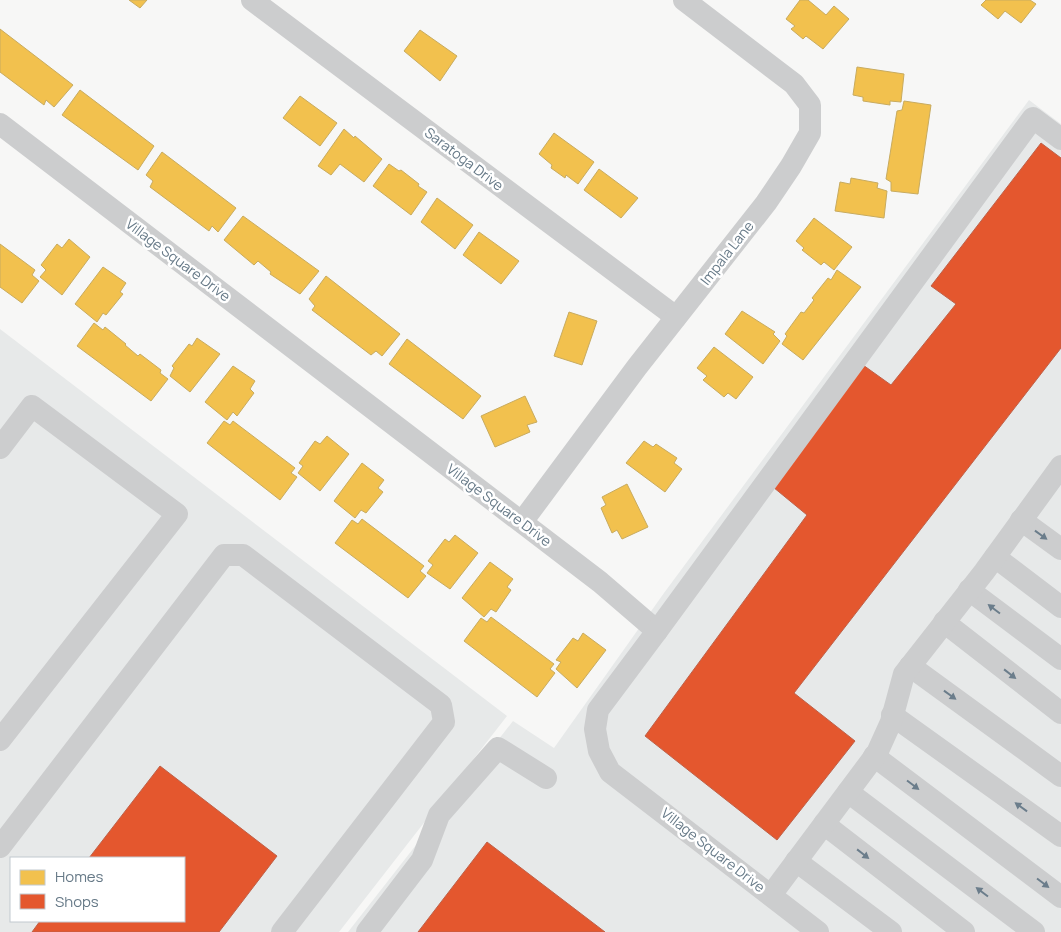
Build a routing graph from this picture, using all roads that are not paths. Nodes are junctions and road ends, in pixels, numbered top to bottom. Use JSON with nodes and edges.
{"nodes":[{"id":1,"x":252,"y":0,"type":"edge"},
{"id":2,"x":684,"y":0,"type":"edge"},
{"id":3,"x":0,"y":124,"type":"edge"},
{"id":4,"x":1061,"y":140,"type":"edge"},
{"id":5,"x":676,"y":317,"type":"junction"},
{"id":6,"x":0,"y":448,"type":"edge"},
{"id":7,"x":1061,"y":466,"type":"edge"},
{"id":8,"x":1054,"y":491,"type":"edge"},
{"id":9,"x":1021,"y":520,"type":"junction"},
{"id":10,"x":522,"y":522,"type":"junction"},
{"id":11,"x":1061,"y":550,"type":"edge"},
{"id":12,"x":995,"y":556,"type":"junction"},
{"id":13,"x":969,"y":590,"type":"junction"},
{"id":14,"x":1061,"y":607,"type":"edge"},
{"id":15,"x":944,"y":622,"type":"junction"},
{"id":16,"x":657,"y":631,"type":"junction"},
{"id":17,"x":1061,"y":659,"type":"edge"},
{"id":18,"x":910,"y":666,"type":"junction"},
{"id":19,"x":1061,"y":714,"type":"edge"},
{"id":20,"x":892,"y":715,"type":"junction"},
{"id":21,"x":0,"y":740,"type":"edge"},
{"id":22,"x":874,"y":756,"type":"junction"},
{"id":23,"x":1061,"y":776,"type":"edge"},
{"id":24,"x":546,"y":778,"type":"dead end"},
{"id":25,"x":848,"y":792,"type":"junction"},
{"id":26,"x":824,"y":824,"type":"junction"},
{"id":27,"x":1061,"y":836,"type":"edge"},
{"id":28,"x":0,"y":847,"type":"edge"},
{"id":29,"x":796,"y":861,"type":"junction"},
{"id":30,"x":771,"y":895,"type":"junction"},
{"id":31,"x":1061,"y":897,"type":"edge"},
{"id":32,"x":282,"y":932,"type":"edge"},
{"id":33,"x":366,"y":932,"type":"edge"},
{"id":34,"x":818,"y":932,"type":"edge"},
{"id":35,"x":892,"y":932,"type":"edge"},
{"id":36,"x":964,"y":932,"type":"edge"},
{"id":37,"x":1034,"y":932,"type":"edge"}],
"edges":[{"from":1,"to":5,"type":"street","name":"Saratoga Drive"},
{"from":2,"to":5,"type":"street","name":"Impala Lane"},
{"from":3,"to":10,"type":"street","name":"Village Square Drive"},
{"from":4,"to":16,"type":"street"},
{"from":5,"to":10,"type":"street","name":"Impala Lane"},
{"from":6,"to":21,"type":"street"},
{"from":7,"to":8,"type":"street"},
{"from":8,"to":9,"type":"street"},
{"from":9,"to":11,"type":"street","one_way":true},
{"from":9,"to":12,"type":"street"},
{"from":10,"to":16,"type":"street","name":"Village Square Drive"},
{"from":12,"to":13,"type":"street"},
{"from":12,"to":14,"type":"street"},
{"from":13,"to":15,"type":"street"},
{"from":17,"to":13,"type":"street","one_way":true},
{"from":15,"to":18,"type":"street"},
{"from":15,"to":19,"type":"street","one_way":true},
{"from":16,"to":30,"type":"street","name":"Village Square Drive"},
{"from":18,"to":20,"type":"street"},
{"from":18,"to":23,"type":"street","one_way":true},
{"from":20,"to":22,"type":"street"},
{"from":27,"to":20,"type":"street","one_way":true},
{"from":22,"to":25,"type":"street"},
{"from":22,"to":31,"type":"street","one_way":true},
{"from":24,"to":33,"type":"street"},
{"from":25,"to":26,"type":"street"},
{"from":37,"to":25,"type":"street","one_way":true},
{"from":26,"to":29,"type":"street"},
{"from":26,"to":36,"type":"street","one_way":true},
{"from":28,"to":32,"type":"street"},
{"from":29,"to":30,"type":"street"},
{"from":29,"to":35,"type":"street"},
{"from":30,"to":34,"type":"street","name":"Village Square Drive"}]}
